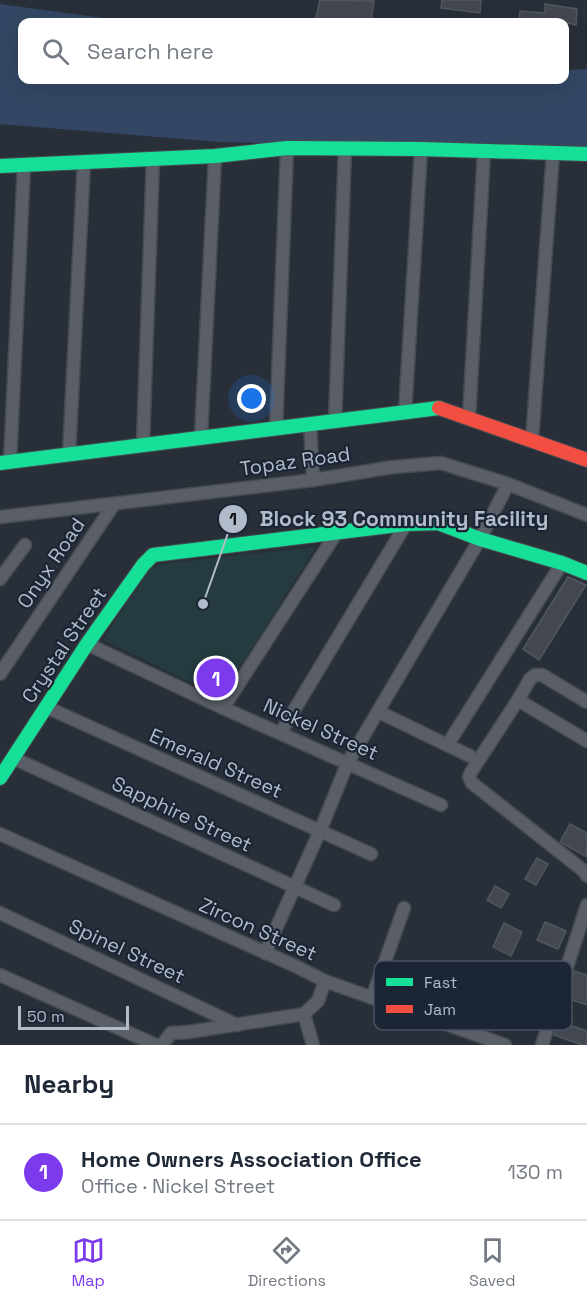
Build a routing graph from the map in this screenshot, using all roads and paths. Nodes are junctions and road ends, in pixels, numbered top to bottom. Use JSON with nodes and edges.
{"nodes":[{"id":1,"x":287,"y":148,"type":"junction"},
{"id":2,"x":345,"y":148,"type":"junction"},
{"id":3,"x":421,"y":149,"type":"junction"},
{"id":4,"x":483,"y":151,"type":"junction"},
{"id":5,"x":553,"y":153,"type":"junction"},
{"id":6,"x":587,"y":154,"type":"edge"},
{"id":7,"x":215,"y":156,"type":"junction"},
{"id":8,"x":153,"y":158,"type":"junction"},
{"id":9,"x":84,"y":162,"type":"junction"},
{"id":10,"x":24,"y":165,"type":"junction"},
{"id":11,"x":0,"y":166,"type":"edge"},
{"id":12,"x":405,"y":413,"type":"junction"},
{"id":13,"x":469,"y":418,"type":"junction"},
{"id":14,"x":335,"y":422,"type":"junction"},
{"id":15,"x":310,"y":424,"type":"junction"},
{"id":16,"x":276,"y":429,"type":"junction"},
{"id":17,"x":201,"y":437,"type":"junction"},
{"id":18,"x":532,"y":440,"type":"junction"},
{"id":19,"x":143,"y":444,"type":"junction"},
{"id":20,"x":69,"y":454,"type":"junction"},
{"id":21,"x":587,"y":460,"type":"edge"},
{"id":22,"x":5,"y":462,"type":"edge"},
{"id":23,"x":314,"y":480,"type":"junction"},
{"id":24,"x":508,"y":484,"type":"junction"},
{"id":25,"x":114,"y":504,"type":"junction"},
{"id":26,"x":587,"y":515,"type":"edge"},
{"id":27,"x":0,"y":517,"type":"edge"},
{"id":28,"x":406,"y":524,"type":"junction"},
{"id":29,"x":337,"y":532,"type":"junction"},
{"id":30,"x":480,"y":539,"type":"junction"},
{"id":31,"x":24,"y":545,"type":"dead end"},
{"id":32,"x":562,"y":563,"type":"junction"},
{"id":33,"x":587,"y":573,"type":"edge"},
{"id":34,"x":1,"y":576,"type":"edge"},
{"id":35,"x":87,"y":644,"type":"junction"},
{"id":36,"x":0,"y":674,"type":"edge"},
{"id":37,"x":518,"y":700,"type":"junction"},
{"id":38,"x":587,"y":702,"type":"edge"},
{"id":39,"x":46,"y":707,"type":"junction"},
{"id":40,"x":223,"y":708,"type":"junction"},
{"id":41,"x":379,"y":712,"type":"junction"},
{"id":42,"x":280,"y":732,"type":"junction"},
{"id":43,"x":587,"y":741,"type":"edge"},
{"id":44,"x":448,"y":744,"type":"junction"},
{"id":45,"x":470,"y":756,"type":"dead end"},
{"id":46,"x":13,"y":758,"type":"junction"},
{"id":47,"x":348,"y":762,"type":"junction"},
{"id":48,"x":0,"y":778,"type":"edge"},
{"id":49,"x":441,"y":805,"type":"dead end"},
{"id":50,"x":320,"y":831,"type":"junction"},
{"id":51,"x":0,"y":834,"type":"edge"},
{"id":52,"x":371,"y":854,"type":"dead end"},
{"id":53,"x":587,"y":876,"type":"edge"},
{"id":54,"x":295,"y":887,"type":"junction"},
{"id":55,"x":334,"y":905,"type":"dead end"},
{"id":56,"x":587,"y":905,"type":"edge"},
{"id":57,"x":404,"y":908,"type":"dead end"},
{"id":58,"x":0,"y":913,"type":"edge"},
{"id":59,"x":265,"y":953,"type":"junction"},
{"id":60,"x":385,"y":961,"type":"edge"},
{"id":61,"x":569,"y":961,"type":"edge"},
{"id":62,"x":0,"y":975,"type":"edge"},
{"id":63,"x":325,"y":981,"type":"junction"},
{"id":64,"x":374,"y":992,"type":"edge"},
{"id":65,"x":372,"y":998,"type":"joint"},
{"id":66,"x":304,"y":1014,"type":"junction"},
{"id":67,"x":237,"y":1025,"type":"junction"},
{"id":68,"x":463,"y":1030,"type":"edge"},
{"id":69,"x":547,"y":1030,"type":"edge"},
{"id":70,"x":156,"y":1045,"type":"edge"},
{"id":71,"x":162,"y":1045,"type":"edge"},
{"id":72,"x":313,"y":1045,"type":"edge"},
{"id":73,"x":505,"y":1045,"type":"edge"},
{"id":74,"x":542,"y":1045,"type":"edge"}],
"edges":[{"from":1,"to":2,"type":"street"},
{"from":1,"to":7,"type":"street"},
{"from":1,"to":16,"type":"street"},
{"from":2,"to":3,"type":"street"},
{"from":2,"to":14,"type":"street"},
{"from":3,"to":4,"type":"street"},
{"from":3,"to":12,"type":"street"},
{"from":4,"to":5,"type":"street"},
{"from":4,"to":13,"type":"street"},
{"from":5,"to":6,"type":"street"},
{"from":5,"to":18,"type":"street"},
{"from":7,"to":8,"type":"street"},
{"from":7,"to":17,"type":"street"},
{"from":8,"to":9,"type":"street"},
{"from":8,"to":19,"type":"street"},
{"from":9,"to":10,"type":"street"},
{"from":9,"to":20,"type":"street"},
{"from":10,"to":11,"type":"street"},
{"from":10,"to":22,"type":"street"},
{"from":12,"to":13,"type":"street"},
{"from":12,"to":14,"type":"street"},
{"from":13,"to":18,"type":"street"},
{"from":14,"to":15,"type":"street"},
{"from":15,"to":16,"type":"street"},
{"from":15,"to":23,"type":"street"},
{"from":16,"to":17,"type":"street"},
{"from":17,"to":19,"type":"street"},
{"from":18,"to":21,"type":"street"},
{"from":19,"to":20,"type":"street"},
{"from":20,"to":22,"type":"street"},
{"from":23,"to":24,"type":"street","name":"Topaz Road"},
{"from":23,"to":25,"type":"street","name":"Topaz Road"},
{"from":24,"to":26,"type":"street","name":"Topaz Road"},
{"from":24,"to":30,"type":"street"},
{"from":25,"to":27,"type":"street","name":"Topaz Road"},
{"from":25,"to":36,"type":"street","name":"Onyx Road"},
{"from":28,"to":29,"type":"street"},
{"from":28,"to":30,"type":"street"},
{"from":28,"to":42,"type":"street"},
{"from":29,"to":35,"type":"street","name":"Crystal Street"},
{"from":29,"to":40,"type":"street"},
{"from":30,"to":32,"type":"street"},
{"from":30,"to":41,"type":"street"},
{"from":31,"to":34,"type":"street"},
{"from":32,"to":33,"type":"street"},
{"from":32,"to":44,"type":"street"},
{"from":35,"to":39,"type":"street","name":"Crystal Street"},
{"from":35,"to":40,"type":"street","name":"Nickel Street"},
{"from":37,"to":38,"type":"street"},
{"from":37,"to":43,"type":"street"},
{"from":37,"to":53,"type":"street"},
{"from":39,"to":46,"type":"street","name":"Crystal Street"},
{"from":39,"to":50,"type":"street","name":"Emerald Street"},
{"from":40,"to":42,"type":"street","name":"Nickel Street"},
{"from":41,"to":44,"type":"street"},
{"from":41,"to":47,"type":"street"},
{"from":42,"to":47,"type":"street","name":"Nickel Street"},
{"from":44,"to":45,"type":"street"},
{"from":46,"to":48,"type":"street","name":"Crystal Street"},
{"from":46,"to":54,"type":"street","name":"Sapphire Street"},
{"from":47,"to":49,"type":"street","name":"Nickel Street"},
{"from":47,"to":50,"type":"street"},
{"from":50,"to":52,"type":"street","name":"Emerald Street"},
{"from":50,"to":54,"type":"street"},
{"from":51,"to":59,"type":"street","name":"Zircon Street"},
{"from":54,"to":55,"type":"street","name":"Sapphire Street"},
{"from":54,"to":59,"type":"street"},
{"from":56,"to":61,"type":"street"},
{"from":57,"to":60,"type":"street"},
{"from":58,"to":67,"type":"street","name":"Spinel Street"},
{"from":59,"to":63,"type":"street","name":"Zircon Street"},
{"from":62,"to":70,"type":"street"},
{"from":63,"to":65,"type":"street","name":"Zircon Street"},
{"from":63,"to":66,"type":"street"},
{"from":64,"to":65,"type":"street"},
{"from":66,"to":67,"type":"street"},
{"from":66,"to":72,"type":"street"},
{"from":67,"to":71,"type":"street"},
{"from":68,"to":73,"type":"street","name":"Zircon Street"},
{"from":69,"to":74,"type":"street"}]}
